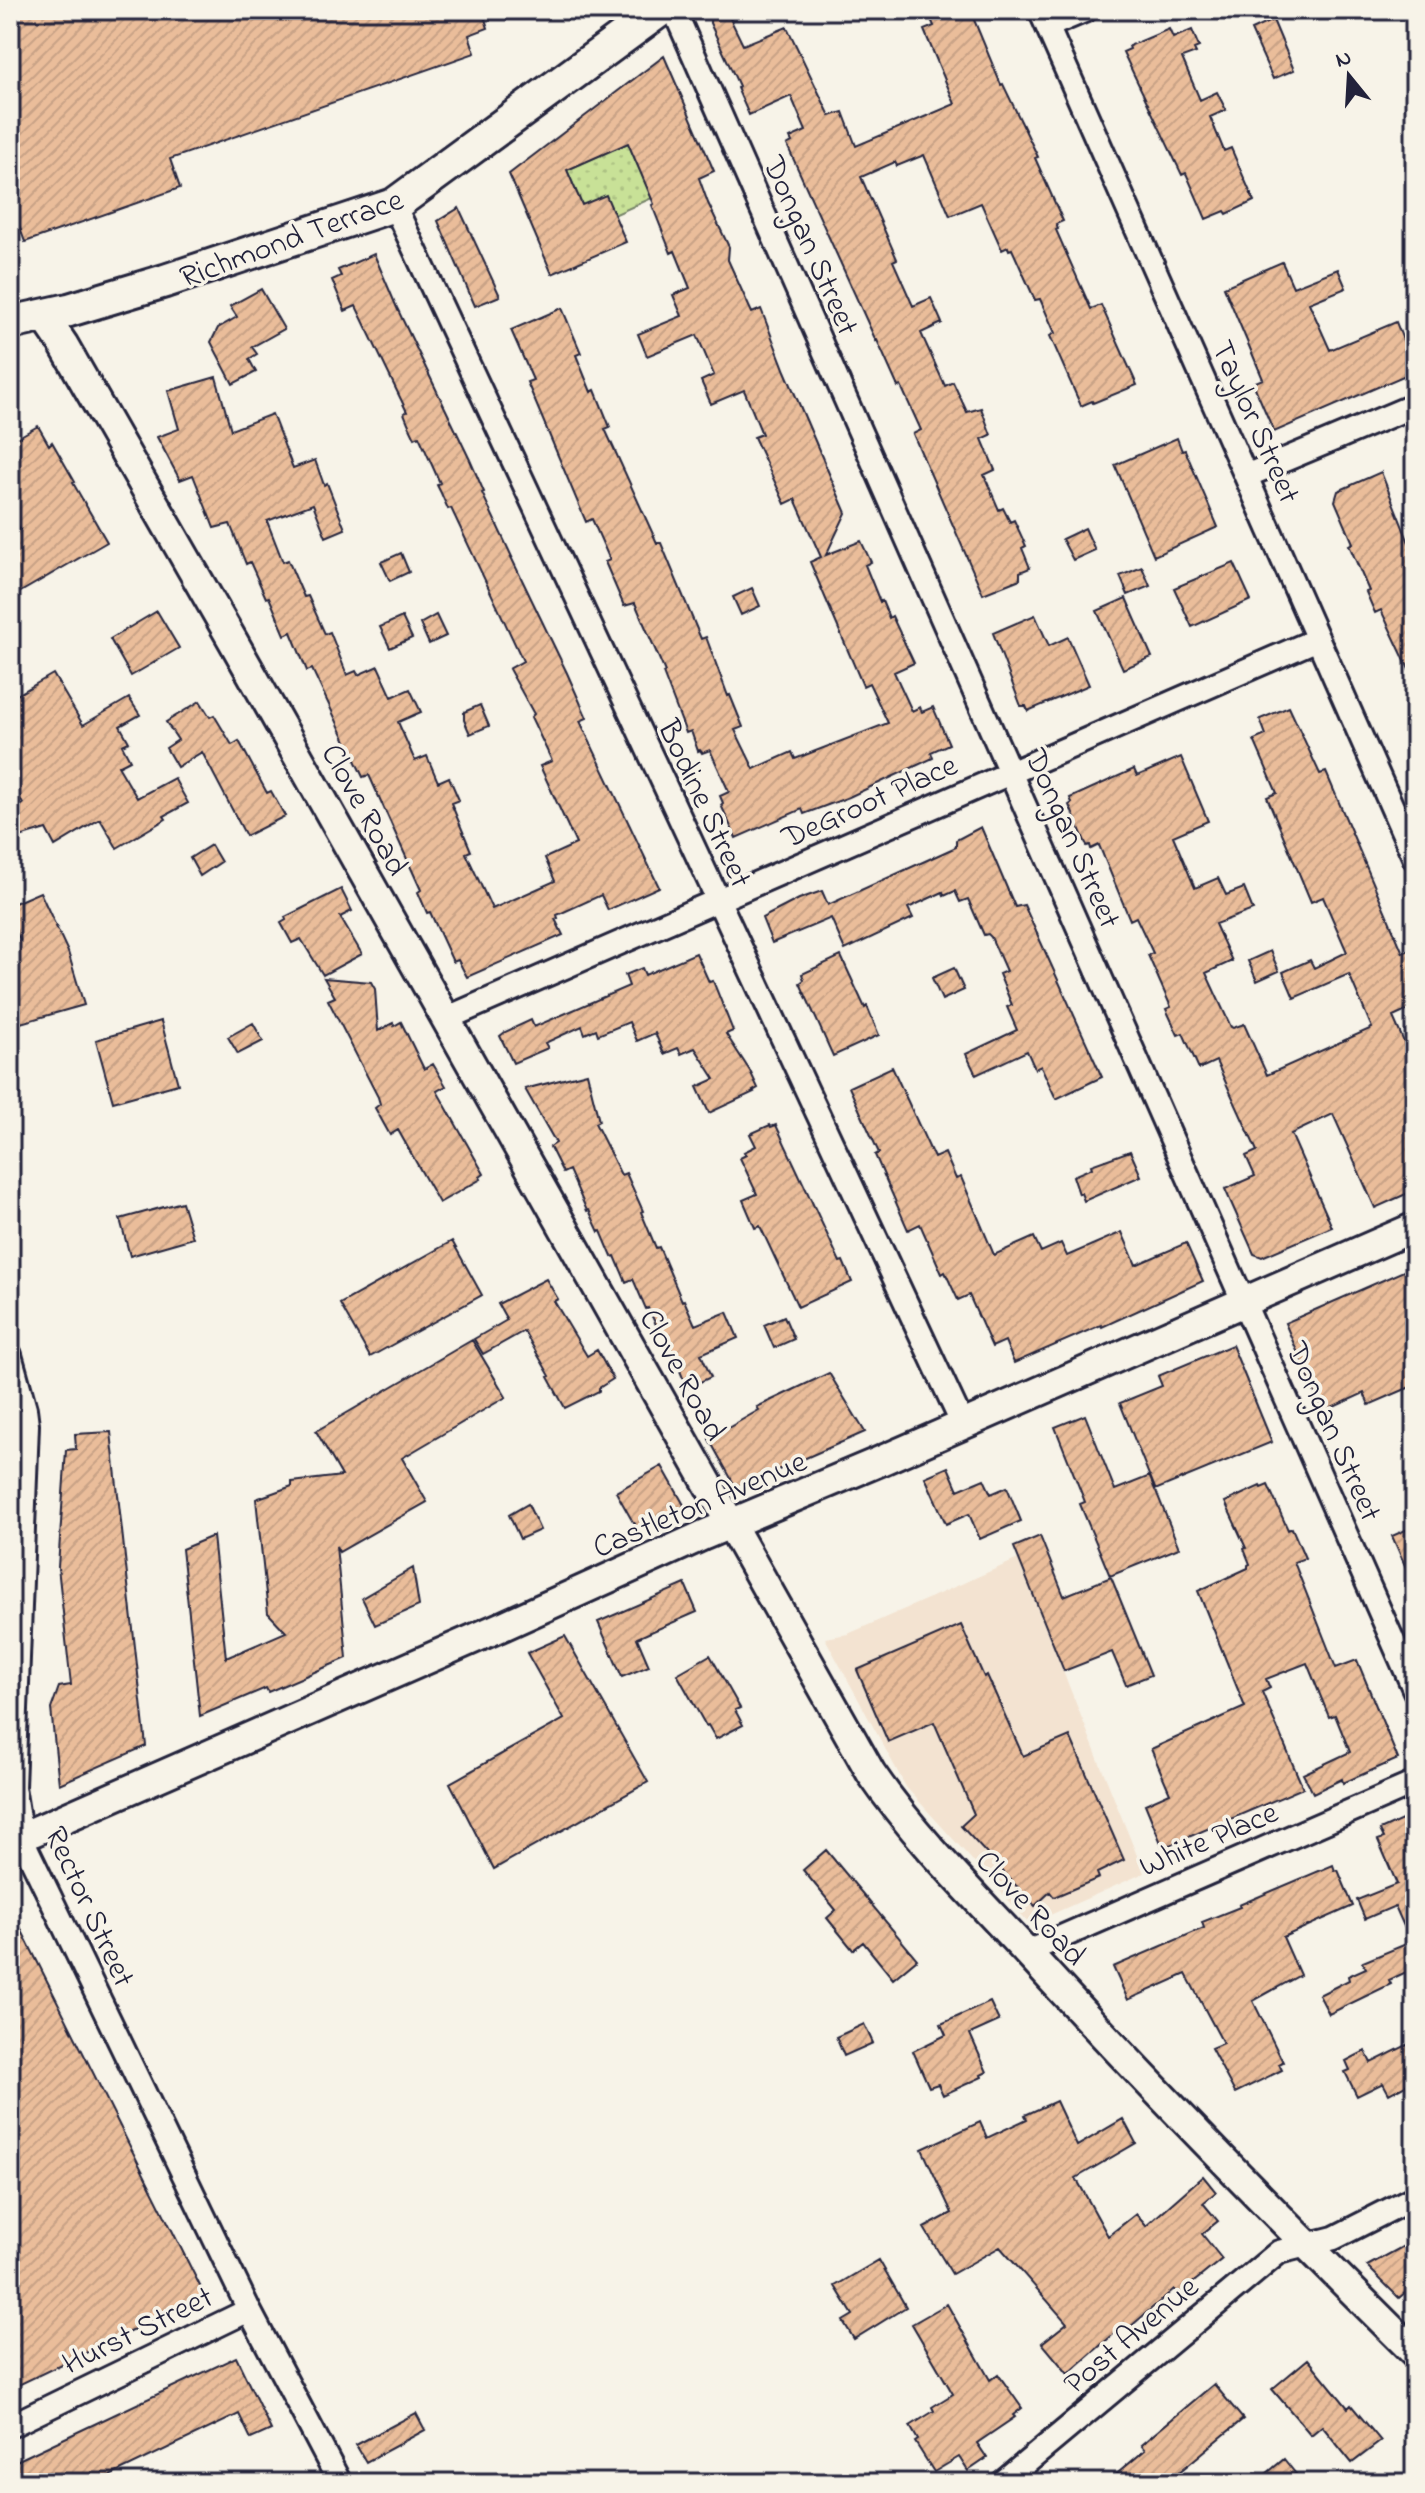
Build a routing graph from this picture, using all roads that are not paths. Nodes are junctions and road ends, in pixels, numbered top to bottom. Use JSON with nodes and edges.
{"nodes":[{"id":1,"x":660,"y":10,"type":"edge"},
{"id":2,"x":674,"y":10,"type":"edge"},
{"id":3,"x":1086,"y":10,"type":"edge"},
{"id":4,"x":1044,"y":18,"type":"edge"},
{"id":5,"x":394,"y":205,"type":"junction"},
{"id":6,"x":44,"y":316,"type":"junction"},
{"id":7,"x":10,"y":323,"type":"edge"},
{"id":8,"x":1415,"y":405,"type":"edge"},
{"id":9,"x":1246,"y":476,"type":"junction"},
{"id":10,"x":1318,"y":639,"type":"junction"},
{"id":11,"x":1011,"y":773,"type":"junction"},
{"id":12,"x":1415,"y":859,"type":"edge"},
{"id":13,"x":717,"y":901,"type":"junction"},
{"id":14,"x":445,"y":1019,"type":"junction"},
{"id":15,"x":1415,"y":1227,"type":"edge"},
{"id":16,"x":1243,"y":1303,"type":"junction"},
{"id":17,"x":10,"y":1355,"type":"edge"},
{"id":18,"x":963,"y":1425,"type":"junction"},
{"id":19,"x":730,"y":1525,"type":"junction"},
{"id":20,"x":1415,"y":1691,"type":"edge"},
{"id":21,"x":1415,"y":1783,"type":"edge"},
{"id":22,"x":16,"y":1839,"type":"edge"},
{"id":23,"x":1027,"y":1952,"type":"junction"},
{"id":24,"x":1415,"y":2197,"type":"edge"},
{"id":25,"x":1305,"y":2244,"type":"junction"},
{"id":26,"x":249,"y":2310,"type":"junction"},
{"id":27,"x":1415,"y":2353,"type":"edge"},
{"id":28,"x":10,"y":2426,"type":"edge"},
{"id":29,"x":340,"y":2483,"type":"edge"},
{"id":30,"x":1002,"y":2483,"type":"edge"}],
"edges":[{"from":1,"to":5,"type":"main road","name":"Richmond Terrace"},
{"from":2,"to":11,"type":"street","name":"Dongan Street"},
{"from":3,"to":4,"type":"street"},
{"from":4,"to":9,"type":"street","name":"Taylor Street"},
{"from":5,"to":6,"type":"main road","name":"Richmond Terrace"},
{"from":5,"to":13,"type":"street","name":"Bodine Street"},
{"from":6,"to":7,"type":"main road","name":"Richmond Terrace"},
{"from":6,"to":14,"type":"street","name":"Clove Road"},
{"from":8,"to":9,"type":"street"},
{"from":9,"to":10,"type":"street","name":"Taylor Street"},
{"from":10,"to":11,"type":"street","name":"DeGroot Place"},
{"from":10,"to":12,"type":"street","name":"Taylor Street"},
{"from":11,"to":13,"type":"street","name":"DeGroot Place"},
{"from":11,"to":16,"type":"street","name":"Dongan Street"},
{"from":13,"to":14,"type":"street","name":"DeGroot Place"},
{"from":13,"to":18,"type":"street","name":"Bodine Street"},
{"from":14,"to":19,"type":"street","name":"Clove Road"},
{"from":15,"to":16,"type":"street","name":"Castleton Avenue"},
{"from":16,"to":18,"type":"street","name":"Castleton Avenue"},
{"from":16,"to":20,"type":"street","name":"Dongan Street"},
{"from":17,"to":22,"type":"street","name":"Rector Street"},
{"from":18,"to":19,"type":"street","name":"Castleton Avenue"},
{"from":19,"to":22,"type":"street","name":"Castleton Avenue"},
{"from":19,"to":23,"type":"street","name":"Clove Road"},
{"from":21,"to":23,"type":"street","name":"White Place"},
{"from":22,"to":26,"type":"street","name":"Rector Street"},
{"from":23,"to":25,"type":"street","name":"Clove Road"},
{"from":24,"to":25,"type":"street","name":"Post Avenue"},
{"from":25,"to":27,"type":"street","name":"Clove Road"},
{"from":25,"to":30,"type":"street","name":"Post Avenue"},
{"from":26,"to":28,"type":"street","name":"Hurst Street"},
{"from":26,"to":29,"type":"street","name":"Rector Street"}]}
